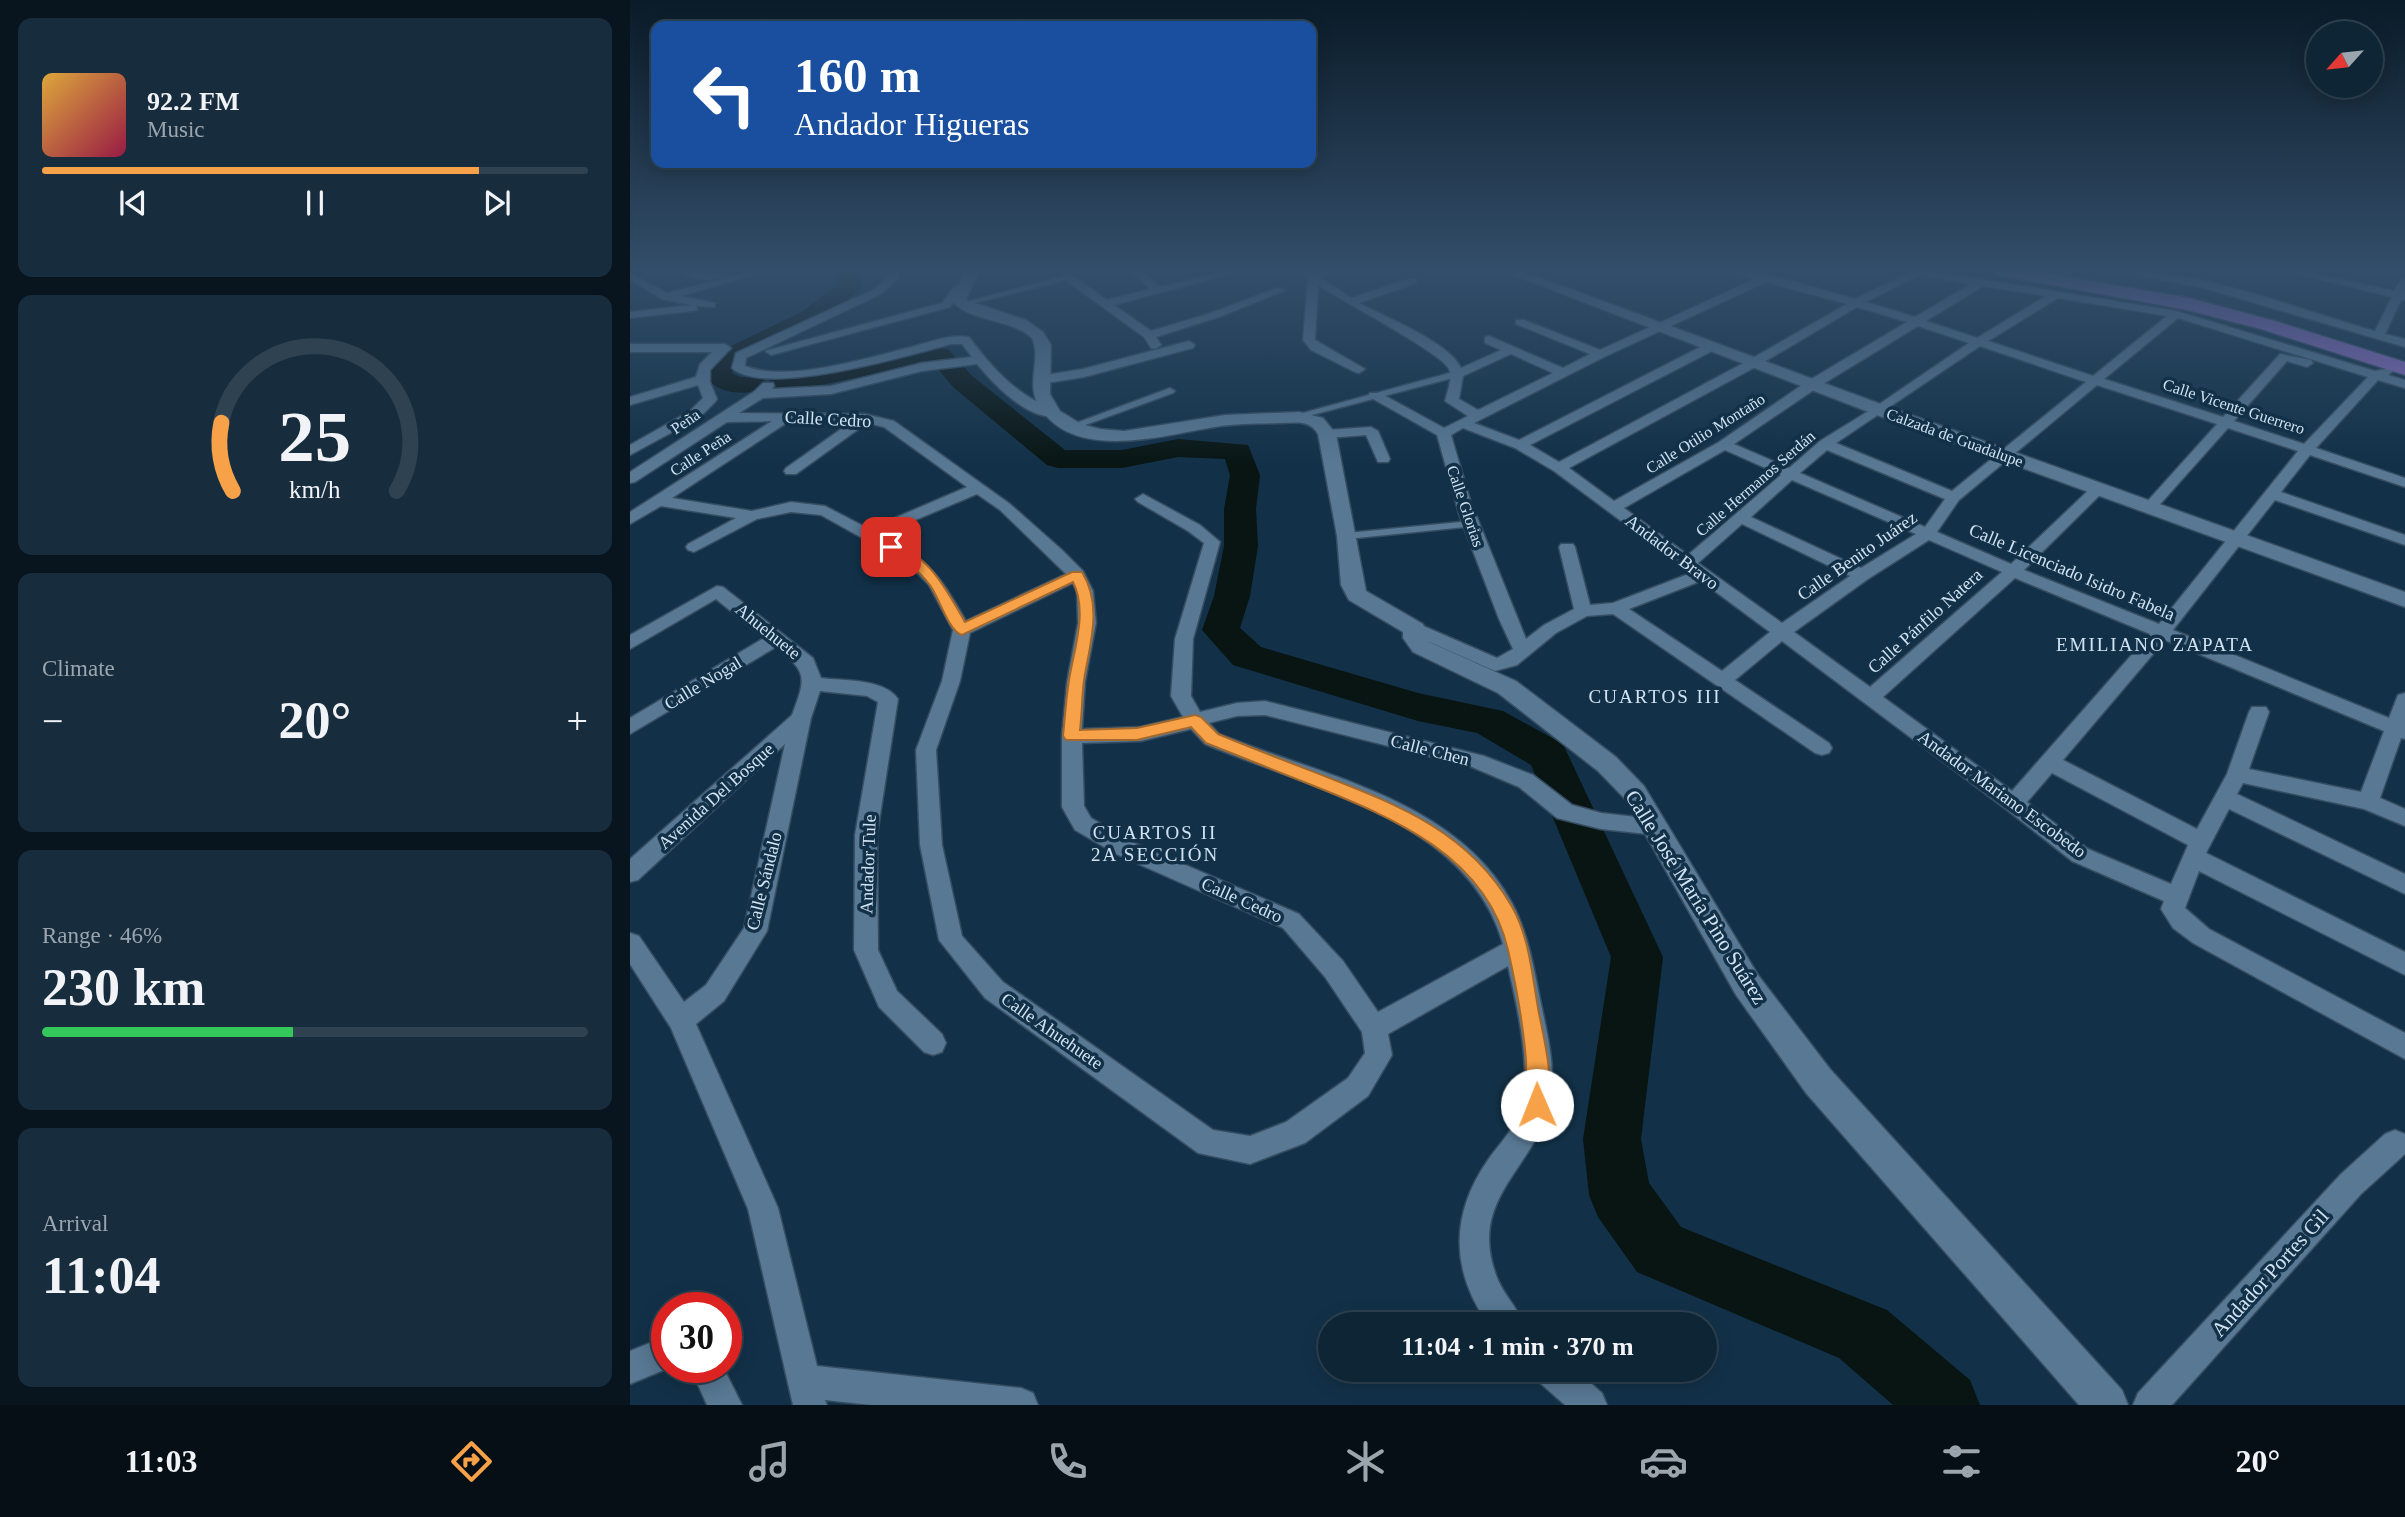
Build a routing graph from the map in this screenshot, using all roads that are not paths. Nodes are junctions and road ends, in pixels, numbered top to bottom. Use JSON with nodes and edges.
{"nodes":[{"id":1,"x":1149,"y":335,"type":"edge"},
{"id":2,"x":784,"y":336,"type":"edge"},
{"id":3,"x":830,"y":336,"type":"edge"},
{"id":4,"x":1039,"y":336,"type":"edge"},
{"id":5,"x":1309,"y":336,"type":"edge"},
{"id":6,"x":1411,"y":336,"type":"edge"},
{"id":7,"x":1554,"y":336,"type":"edge"},
{"id":8,"x":1640,"y":336,"type":"edge"},
{"id":9,"x":1685,"y":336,"type":"edge"},
{"id":10,"x":1800,"y":336,"type":"edge"},
{"id":11,"x":1897,"y":336,"type":"edge"},
{"id":12,"x":1958,"y":336,"type":"edge"},
{"id":13,"x":1989,"y":336,"type":"edge"},
{"id":14,"x":2149,"y":336,"type":"edge"},
{"id":15,"x":2244,"y":336,"type":"edge"},
{"id":16,"x":2300,"y":336,"type":"edge"},
{"id":17,"x":2343,"y":336,"type":"edge"},
{"id":18,"x":2384,"y":336,"type":"edge"},
{"id":19,"x":1489,"y":340,"type":"dead end"},
{"id":20,"x":1978,"y":342,"type":"junction"},
{"id":21,"x":2405,"y":343,"type":"edge"},
{"id":22,"x":1188,"y":345,"type":"dead end"},
{"id":23,"x":1712,"y":346,"type":"junction"},
{"id":24,"x":630,"y":348,"type":"edge"},
{"id":25,"x":1511,"y":351,"type":"junction"},
{"id":26,"x":1158,"y":352,"type":"junction"},
{"id":27,"x":1600,"y":354,"type":"junction"},
{"id":28,"x":2405,"y":355,"type":"edge"},
{"id":29,"x":738,"y":360,"type":"junction"},
{"id":30,"x":980,"y":360,"type":"junction"},
{"id":31,"x":1755,"y":362,"type":"junction"},
{"id":32,"x":1359,"y":369,"type":"dead end"},
{"id":33,"x":2405,"y":370,"type":"edge"},
{"id":34,"x":1563,"y":373,"type":"junction"},
{"id":35,"x":1457,"y":374,"type":"junction"},
{"id":36,"x":764,"y":376,"type":"junction"},
{"id":37,"x":2375,"y":377,"type":"junction"},
{"id":38,"x":701,"y":380,"type":"junction"},
{"id":39,"x":1040,"y":380,"type":"junction"},
{"id":40,"x":2094,"y":380,"type":"junction"},
{"id":41,"x":1813,"y":384,"type":"junction"},
{"id":42,"x":2405,"y":384,"type":"edge"},
{"id":43,"x":1170,"y":391,"type":"dead end"},
{"id":44,"x":760,"y":394,"type":"junction"},
{"id":45,"x":1376,"y":396,"type":"junction"},
{"id":46,"x":630,"y":401,"type":"edge"},
{"id":47,"x":1880,"y":410,"type":"junction"},
{"id":48,"x":1051,"y":413,"type":"junction"},
{"id":49,"x":788,"y":416,"type":"junction"},
{"id":50,"x":1480,"y":416,"type":"junction"},
{"id":51,"x":1293,"y":417,"type":"junction"},
{"id":52,"x":720,"y":418,"type":"junction"},
{"id":53,"x":865,"y":418,"type":"junction"},
{"id":54,"x":2226,"y":422,"type":"junction"},
{"id":55,"x":1464,"y":424,"type":"junction"},
{"id":56,"x":1073,"y":426,"type":"junction"},
{"id":57,"x":1444,"y":433,"type":"junction"},
{"id":58,"x":1327,"y":434,"type":"junction"},
{"id":59,"x":1825,"y":444,"type":"junction"},
{"id":60,"x":1520,"y":445,"type":"junction"},
{"id":61,"x":1724,"y":445,"type":"junction"},
{"id":62,"x":2308,"y":448,"type":"junction"},
{"id":63,"x":630,"y":451,"type":"edge"},
{"id":64,"x":2005,"y":455,"type":"junction"},
{"id":65,"x":1383,"y":459,"type":"dead end"},
{"id":66,"x":1559,"y":468,"type":"junction"},
{"id":67,"x":791,"y":471,"type":"dead end"},
{"id":68,"x":1791,"y":474,"type":"junction"},
{"id":69,"x":630,"y":479,"type":"edge"},
{"id":70,"x":2405,"y":483,"type":"edge"},
{"id":71,"x":978,"y":488,"type":"junction"},
{"id":72,"x":2098,"y":489,"type":"junction"},
{"id":73,"x":2273,"y":494,"type":"junction"},
{"id":74,"x":1954,"y":497,"type":"junction"},
{"id":75,"x":1143,"y":499,"type":"dead end"},
{"id":76,"x":659,"y":501,"type":"junction"},
{"id":77,"x":1613,"y":508,"type":"junction"},
{"id":78,"x":2149,"y":508,"type":"junction"},
{"id":79,"x":752,"y":516,"type":"junction"},
{"id":80,"x":1741,"y":518,"type":"junction"},
{"id":81,"x":630,"y":519,"type":"edge"},
{"id":82,"x":1471,"y":524,"type":"junction"},
{"id":83,"x":1929,"y":533,"type":"junction"},
{"id":84,"x":868,"y":534,"type":"junction"},
{"id":85,"x":1348,"y":536,"type":"junction"},
{"id":86,"x":2236,"y":540,"type":"junction"},
{"id":87,"x":2405,"y":540,"type":"edge"},
{"id":88,"x":694,"y":547,"type":"dead end"},
{"id":89,"x":1567,"y":547,"type":"dead end"},
{"id":90,"x":1695,"y":570,"type":"junction"},
{"id":91,"x":2013,"y":571,"type":"junction"},
{"id":92,"x":1077,"y":575,"type":"junction"},
{"id":93,"x":1862,"y":575,"type":"junction"},
{"id":94,"x":2405,"y":600,"type":"edge"},
{"id":95,"x":1616,"y":608,"type":"junction"},
{"id":96,"x":1583,"y":611,"type":"junction"},
{"id":97,"x":1415,"y":629,"type":"junction"},
{"id":98,"x":962,"y":630,"type":"junction"},
{"id":99,"x":1782,"y":632,"type":"junction"},
{"id":100,"x":2161,"y":633,"type":"junction"},
{"id":101,"x":776,"y":639,"type":"junction"},
{"id":102,"x":630,"y":643,"type":"edge"},
{"id":103,"x":1524,"y":650,"type":"junction"},
{"id":104,"x":1723,"y":680,"type":"junction"},
{"id":105,"x":813,"y":684,"type":"junction"},
{"id":106,"x":1871,"y":697,"type":"junction"},
{"id":107,"x":2405,"y":700,"type":"edge"},
{"id":108,"x":2259,"y":712,"type":"dead end"},
{"id":109,"x":801,"y":718,"type":"junction"},
{"id":110,"x":1195,"y":721,"type":"junction"},
{"id":111,"x":630,"y":727,"type":"edge"},
{"id":112,"x":2400,"y":730,"type":"edge"},
{"id":113,"x":1072,"y":736,"type":"junction"},
{"id":114,"x":1822,"y":748,"type":"dead end"},
{"id":115,"x":2050,"y":763,"type":"junction"},
{"id":116,"x":2237,"y":774,"type":"junction"},
{"id":117,"x":2224,"y":797,"type":"junction"},
{"id":118,"x":2368,"y":802,"type":"junction"},
{"id":119,"x":2014,"y":803,"type":"junction"},
{"id":120,"x":2405,"y":818,"type":"edge"},
{"id":121,"x":1656,"y":826,"type":"junction"},
{"id":122,"x":2197,"y":849,"type":"junction"},
{"id":123,"x":630,"y":873,"type":"edge"},
{"id":124,"x":2405,"y":885,"type":"edge"},
{"id":125,"x":2178,"y":897,"type":"junction"},
{"id":126,"x":630,"y":943,"type":"edge"},
{"id":127,"x":1517,"y":949,"type":"junction"},
{"id":128,"x":2405,"y":964,"type":"edge"},
{"id":129,"x":681,"y":1020,"type":"junction"},
{"id":130,"x":1374,"y":1028,"type":"junction"},
{"id":131,"x":933,"y":1043,"type":"dead end"},
{"id":132,"x":2405,"y":1047,"type":"edge"},
{"id":133,"x":2395,"y":1144,"type":"dead end"},
{"id":134,"x":1498,"y":1312,"type":"edge"},
{"id":135,"x":651,"y":1359,"type":"edge"},
{"id":136,"x":630,"y":1368,"type":"edge"},
{"id":137,"x":1564,"y":1382,"type":"edge"},
{"id":138,"x":714,"y":1383,"type":"edge"},
{"id":139,"x":807,"y":1393,"type":"edge"},
{"id":140,"x":724,"y":1405,"type":"edge"},
{"id":141,"x":1021,"y":1405,"type":"edge"},
{"id":142,"x":1590,"y":1405,"type":"edge"},
{"id":143,"x":2107,"y":1405,"type":"edge"},
{"id":144,"x":2150,"y":1405,"type":"edge"}],
"edges":[{"from":1,"to":26,"type":"street"},
{"from":2,"to":29,"type":"street"},
{"from":3,"to":29,"type":"street"},
{"from":4,"to":39,"type":"street"},
{"from":5,"to":32,"type":"street"},
{"from":6,"to":35,"type":"street"},
{"from":7,"to":27,"type":"street"},
{"from":8,"to":27,"type":"street"},
{"from":9,"to":23,"type":"street","name":"Calzada de Guadalupe"},
{"from":10,"to":31,"type":"street"},
{"from":11,"to":41,"type":"street","name":"Calle Otilio Montaño"},
{"from":12,"to":20,"type":"street","name":"Calle Vicente Guerrero"},
{"from":13,"to":20,"type":"street","name":"Calle Hermanos Serdán"},
{"from":14,"to":40,"type":"street","name":"Calle Benito Juárez"},
{"from":15,"to":37,"type":"street"},
{"from":16,"to":33,"type":"highway"},
{"from":17,"to":28,"type":"highway"},
{"from":18,"to":21,"type":"street"},
{"from":19,"to":25,"type":"street"},
{"from":20,"to":40,"type":"street","name":"Calle Vicente Guerrero"},
{"from":20,"to":47,"type":"street","name":"Calle Hermanos Serdán"},
{"from":22,"to":26,"type":"street"},
{"from":23,"to":31,"type":"street","name":"Calzada de Guadalupe"},
{"from":23,"to":60,"type":"street"},
{"from":24,"to":38,"type":"street"},
{"from":25,"to":34,"type":"street"},
{"from":25,"to":35,"type":"street"},
{"from":26,"to":39,"type":"street"},
{"from":27,"to":34,"type":"street"},
{"from":29,"to":36,"type":"street"},
{"from":30,"to":36,"type":"street"},
{"from":30,"to":44,"type":"street"},
{"from":30,"to":48,"type":"street"},
{"from":31,"to":41,"type":"street","name":"Calzada de Guadalupe"},
{"from":31,"to":66,"type":"street"},
{"from":33,"to":37,"type":"street"},
{"from":34,"to":50,"type":"street"},
{"from":35,"to":45,"type":"street"},
{"from":35,"to":50,"type":"street"},
{"from":36,"to":44,"type":"street"},
{"from":37,"to":42,"type":"street"},
{"from":37,"to":54,"type":"street"},
{"from":37,"to":62,"type":"street"},
{"from":38,"to":46,"type":"street"},
{"from":38,"to":63,"type":"street"},
{"from":39,"to":48,"type":"street"},
{"from":40,"to":54,"type":"street","name":"Calle Vicente Guerrero"},
{"from":40,"to":64,"type":"street","name":"Calle Benito Juárez"},
{"from":41,"to":47,"type":"street","name":"Calzada de Guadalupe"},
{"from":41,"to":61,"type":"street","name":"Calle Otilio Montaño"},
{"from":43,"to":56,"type":"street"},
{"from":44,"to":52,"type":"street","name":"Peña"},
{"from":45,"to":51,"type":"street"},
{"from":45,"to":57,"type":"street"},
{"from":47,"to":59,"type":"street","name":"Calle Hermanos Serdán"},
{"from":47,"to":64,"type":"street","name":"Calzada de Guadalupe"},
{"from":48,"to":56,"type":"street"},
{"from":49,"to":52,"type":"street","name":"Calle Cedro"},
{"from":49,"to":53,"type":"street","name":"Calle Cedro"},
{"from":49,"to":76,"type":"street","name":"Calle Peña"},
{"from":50,"to":55,"type":"street"},
{"from":51,"to":56,"type":"street"},
{"from":51,"to":58,"type":"street"},
{"from":52,"to":69,"type":"street","name":"Peña"},
{"from":53,"to":67,"type":"street"},
{"from":53,"to":71,"type":"street","name":"Calle Cedro"},
{"from":54,"to":62,"type":"street","name":"Calle Vicente Guerrero"},
{"from":54,"to":78,"type":"street"},
{"from":55,"to":57,"type":"street"},
{"from":55,"to":60,"type":"street","name":"Andador Bravo"},
{"from":57,"to":82,"type":"street","name":"Calle Glorias"},
{"from":58,"to":65,"type":"street"},
{"from":58,"to":85,"type":"street","name":"Calle José María Pino Suárez"},
{"from":59,"to":68,"type":"street","name":"Calle Hermanos Serdán"},
{"from":59,"to":74,"type":"street"},
{"from":60,"to":66,"type":"street","name":"Andador Bravo"},
{"from":61,"to":68,"type":"street","name":"Calle Licenciado Isidro Fabela"},
{"from":61,"to":77,"type":"street","name":"Calle Otilio Montaño"},
{"from":62,"to":70,"type":"street","name":"Calle Vicente Guerrero"},
{"from":62,"to":73,"type":"street"},
{"from":64,"to":72,"type":"street","name":"Calzada de Guadalupe"},
{"from":64,"to":74,"type":"street","name":"Calle Benito Juárez"},
{"from":66,"to":77,"type":"street","name":"Andador Bravo"},
{"from":68,"to":80,"type":"street","name":"Calle Hermanos Serdán"},
{"from":68,"to":83,"type":"street","name":"Calle Licenciado Isidro Fabela"},
{"from":71,"to":84,"type":"street"},
{"from":71,"to":92,"type":"street","name":"Calle Cedro"},
{"from":72,"to":78,"type":"street","name":"Calzada de Guadalupe"},
{"from":72,"to":91,"type":"street","name":"Calle Pánfilo Natera"},
{"from":73,"to":86,"type":"street"},
{"from":73,"to":87,"type":"street"},
{"from":74,"to":83,"type":"street","name":"Calle Benito Juárez"},
{"from":75,"to":110,"type":"street"},
{"from":76,"to":79,"type":"street"},
{"from":76,"to":81,"type":"street","name":"Calle Peña"},
{"from":77,"to":90,"type":"street","name":"Andador Bravo"},
{"from":78,"to":86,"type":"street","name":"Calzada de Guadalupe"},
{"from":79,"to":84,"type":"street"},
{"from":79,"to":88,"type":"street"},
{"from":80,"to":90,"type":"street","name":"Calle Hermanos Serdán"},
{"from":80,"to":93,"type":"street"},
{"from":82,"to":85,"type":"street"},
{"from":82,"to":103,"type":"street","name":"Calle Glorias"},
{"from":83,"to":91,"type":"street","name":"Calle Licenciado Isidro Fabela"},
{"from":83,"to":93,"type":"street","name":"Calle Benito Juárez"},
{"from":84,"to":98,"type":"street"},
{"from":85,"to":97,"type":"street","name":"Calle José María Pino Suárez"},
{"from":86,"to":94,"type":"street","name":"Calzada de Guadalupe"},
{"from":86,"to":100,"type":"street"},
{"from":89,"to":96,"type":"street"},
{"from":90,"to":95,"type":"street","name":"Calle Hermanos Serdán"},
{"from":90,"to":99,"type":"street","name":"Andador Bravo"},
{"from":91,"to":100,"type":"street","name":"Calle Licenciado Isidro Fabela"},
{"from":91,"to":106,"type":"street","name":"Calle Pánfilo Natera"},
{"from":92,"to":98,"type":"street"},
{"from":92,"to":113,"type":"street","name":"Calle Cedro"},
{"from":93,"to":99,"type":"street","name":"Calle Benito Juárez"},
{"from":95,"to":96,"type":"street","name":"Calle Hermanos Serdán"},
{"from":95,"to":104,"type":"street"},
{"from":96,"to":103,"type":"street"},
{"from":97,"to":103,"type":"street","name":"Calle José María Pino Suárez"},
{"from":97,"to":121,"type":"street","name":"Calle José María Pino Suárez"},
{"from":98,"to":130,"type":"street","name":"Calle Ahuehuete"},
{"from":99,"to":104,"type":"street","name":"Calle Benito Juárez"},
{"from":99,"to":106,"type":"street","name":"Andador Bravo"},
{"from":100,"to":112,"type":"street","name":"Calle Licenciado Isidro Fabela"},
{"from":100,"to":115,"type":"street"},
{"from":101,"to":102,"type":"street","name":"Ahuehuete"},
{"from":101,"to":105,"type":"street","name":"Ahuehuete"},
{"from":101,"to":111,"type":"street","name":"Calle Nogal"},
{"from":104,"to":114,"type":"street"},
{"from":105,"to":109,"type":"street"},
{"from":105,"to":131,"type":"street","name":"Andador Tule"},
{"from":106,"to":119,"type":"street","name":"Andador Mariano Escobedo"},
{"from":107,"to":112,"type":"street"},
{"from":108,"to":116,"type":"street"},
{"from":109,"to":123,"type":"street","name":"Avenida Del Bosque"},
{"from":109,"to":129,"type":"street","name":"Calle Sándalo"},
{"from":110,"to":113,"type":"street","name":"Calle Chen"},
{"from":110,"to":121,"type":"street","name":"Calle Chen"},
{"from":110,"to":127,"type":"street"},
{"from":112,"to":118,"type":"street"},
{"from":113,"to":130,"type":"street","name":"Calle Cedro"},
{"from":115,"to":119,"type":"street"},
{"from":115,"to":122,"type":"street"},
{"from":116,"to":117,"type":"street"},
{"from":116,"to":118,"type":"street"},
{"from":117,"to":122,"type":"street"},
{"from":117,"to":124,"type":"street"},
{"from":118,"to":120,"type":"street"},
{"from":119,"to":125,"type":"street","name":"Andador Mariano Escobedo"},
{"from":121,"to":143,"type":"street","name":"Calle José María Pino Suárez"},
{"from":122,"to":125,"type":"street"},
{"from":122,"to":128,"type":"street"},
{"from":125,"to":132,"type":"street"},
{"from":126,"to":129,"type":"street"},
{"from":127,"to":130,"type":"street"},
{"from":127,"to":134,"type":"street"},
{"from":129,"to":139,"type":"street"},
{"from":133,"to":144,"type":"street","name":"Andador Portes Gil"},
{"from":135,"to":136,"type":"street"},
{"from":137,"to":142,"type":"street"},
{"from":138,"to":140,"type":"street"},
{"from":139,"to":141,"type":"street"}]}
